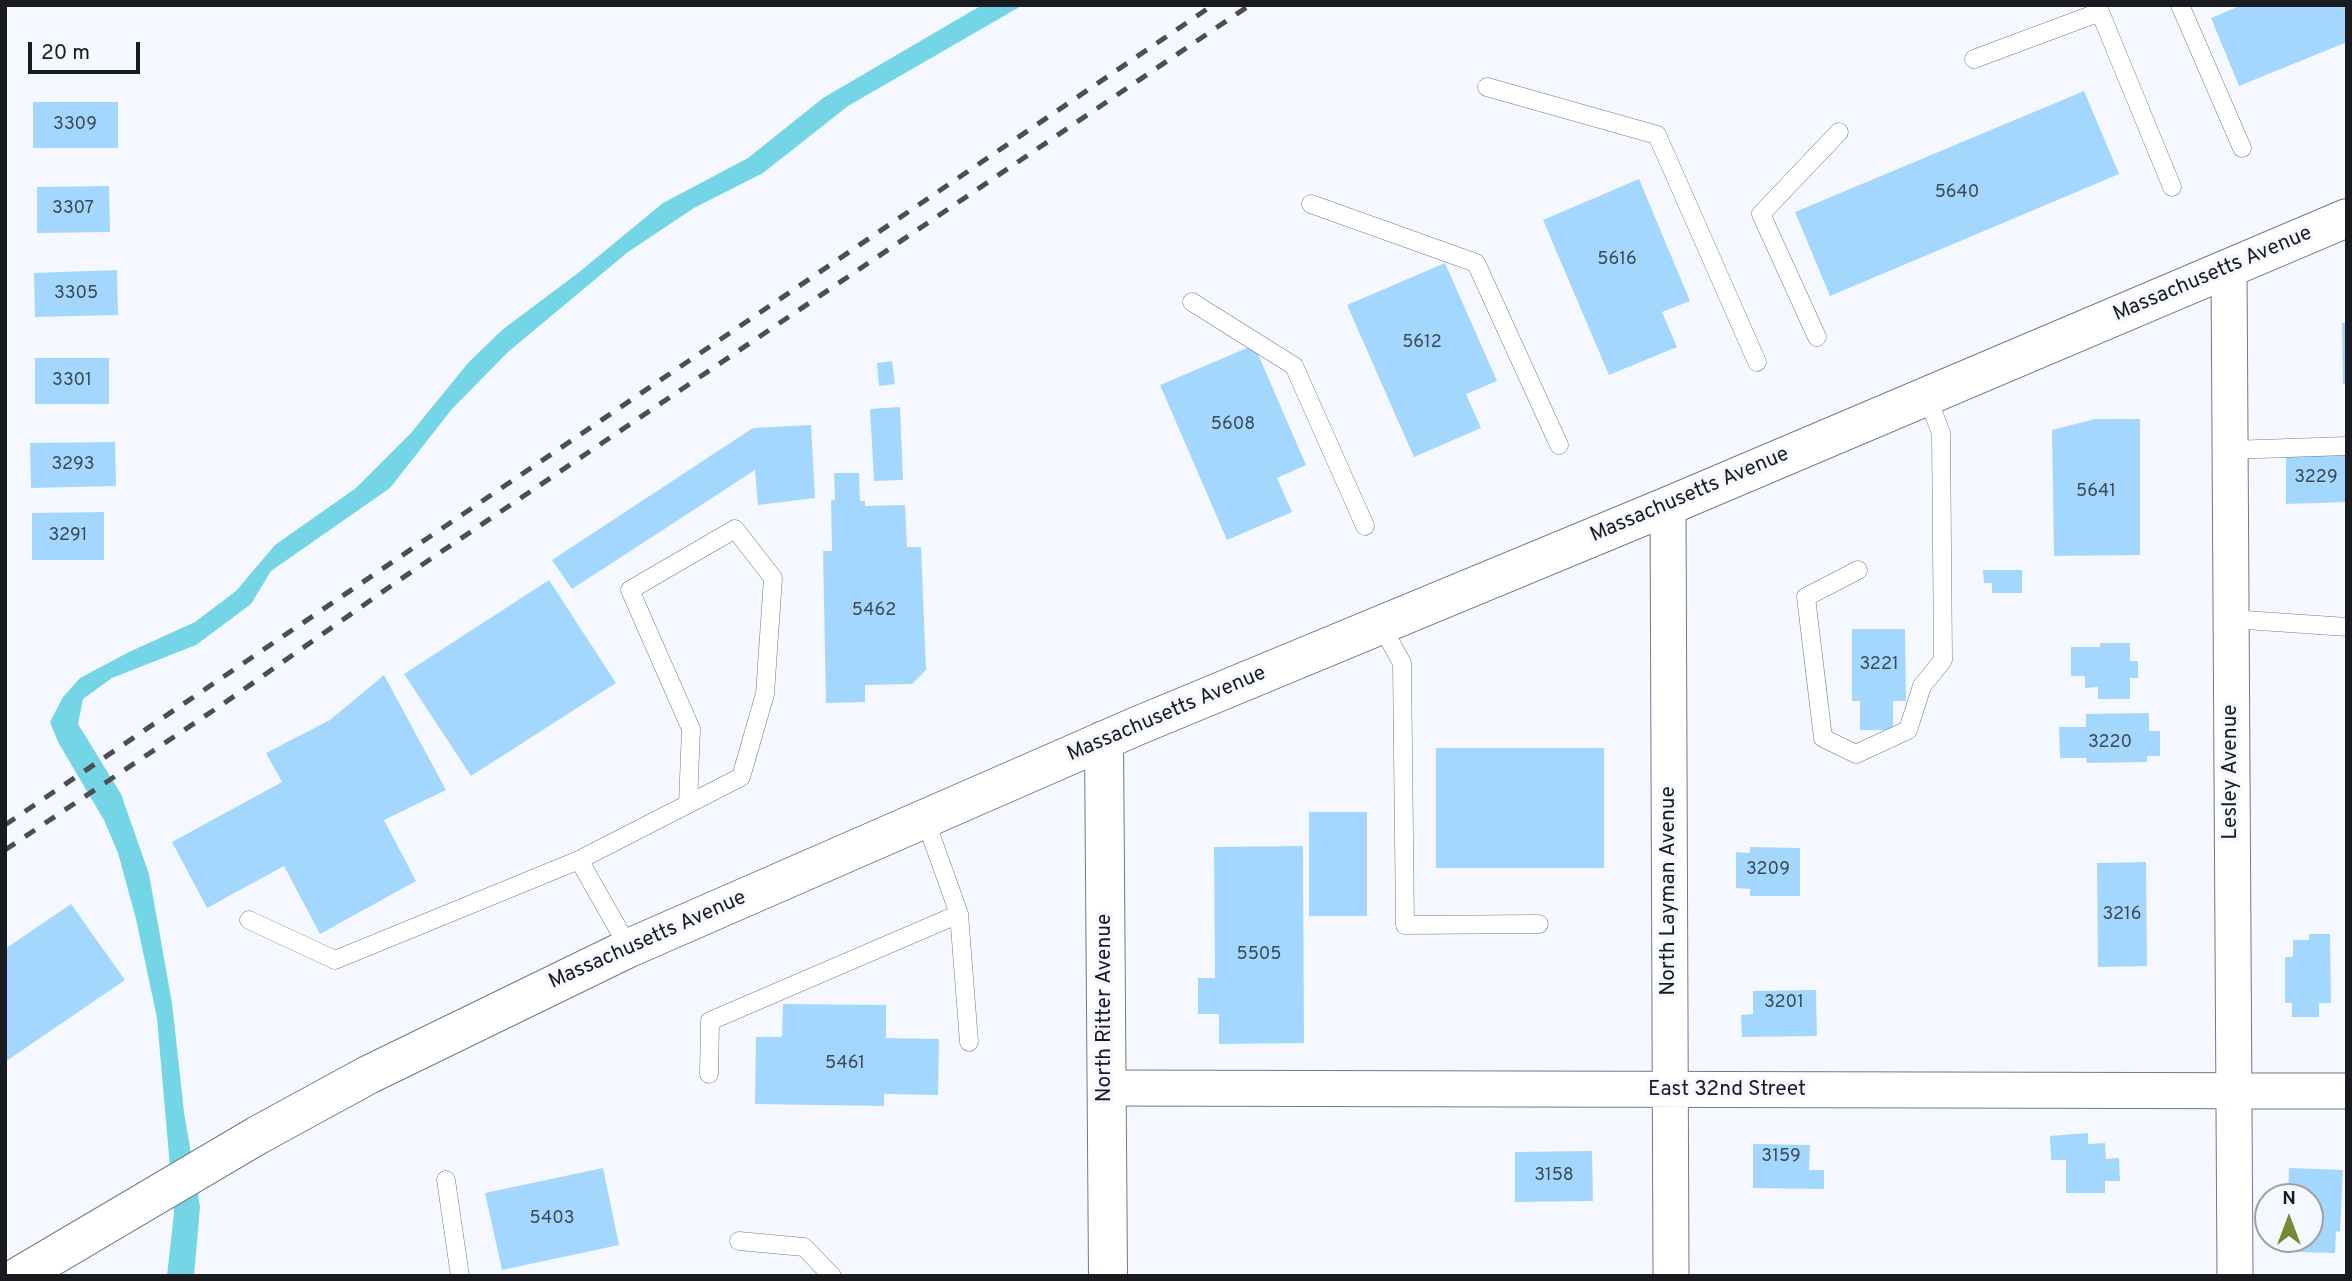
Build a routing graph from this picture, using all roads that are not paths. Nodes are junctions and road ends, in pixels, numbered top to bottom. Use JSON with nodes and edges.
{"nodes":[{"id":1,"x":2180,"y":5,"type":"edge"},
{"id":2,"x":1974,"y":59,"type":"dead end"},
{"id":3,"x":1487,"y":87,"type":"dead end"},
{"id":4,"x":1839,"y":132,"type":"dead end"},
{"id":5,"x":2242,"y":148,"type":"dead end"},
{"id":6,"x":2172,"y":187,"type":"dead end"},
{"id":7,"x":1311,"y":204,"type":"dead end"},
{"id":8,"x":2347,"y":218,"type":"edge"},
{"id":9,"x":2228,"y":268,"type":"junction"},
{"id":10,"x":1192,"y":302,"type":"dead end"},
{"id":11,"x":1816,"y":337,"type":"dead end"},
{"id":12,"x":1757,"y":362,"type":"dead end"},
{"id":13,"x":1927,"y":396,"type":"junction"},
{"id":14,"x":1559,"y":445,"type":"dead end"},
{"id":15,"x":2347,"y":446,"type":"edge"},
{"id":16,"x":2230,"y":450,"type":"junction"},
{"id":17,"x":1668,"y":506,"type":"junction"},
{"id":18,"x":1365,"y":526,"type":"dead end"},
{"id":19,"x":1858,"y":570,"type":"dead end"},
{"id":20,"x":2231,"y":619,"type":"junction"},
{"id":21,"x":1381,"y":625,"type":"junction"},
{"id":22,"x":2347,"y":626,"type":"edge"},
{"id":23,"x":1104,"y":740,"type":"junction"},
{"id":24,"x":688,"y":804,"type":"junction"},
{"id":25,"x":925,"y":819,"type":"junction"},
{"id":26,"x":579,"y":860,"type":"junction"},
{"id":27,"x":959,"y":914,"type":"junction"},
{"id":28,"x":249,"y":920,"type":"dead end"},
{"id":29,"x":1539,"y":924,"type":"dead end"},
{"id":30,"x":629,"y":948,"type":"junction"},
{"id":31,"x":969,"y":1042,"type":"dead end"},
{"id":32,"x":709,"y":1074,"type":"dead end"},
{"id":33,"x":1107,"y":1088,"type":"junction"},
{"id":34,"x":1670,"y":1091,"type":"junction"},
{"id":35,"x":2234,"y":1091,"type":"junction"},
{"id":36,"x":2347,"y":1091,"type":"edge"},
{"id":37,"x":446,"y":1180,"type":"dead end"},
{"id":38,"x":739,"y":1241,"type":"dead end"},
{"id":39,"x":19,"y":1276,"type":"edge"},
{"id":40,"x":460,"y":1276,"type":"edge"},
{"id":41,"x":832,"y":1276,"type":"edge"},
{"id":42,"x":1108,"y":1276,"type":"edge"},
{"id":43,"x":1671,"y":1276,"type":"edge"},
{"id":44,"x":2235,"y":1276,"type":"edge"}],
"edges":[{"from":1,"to":5,"type":"lane"},
{"from":2,"to":6,"type":"lane"},
{"from":3,"to":12,"type":"lane"},
{"from":4,"to":11,"type":"lane"},
{"from":7,"to":14,"type":"lane"},
{"from":8,"to":9,"type":"main road","name":"Massachusetts Avenue"},
{"from":9,"to":13,"type":"main road","name":"Massachusetts Avenue"},
{"from":9,"to":16,"type":"street","name":"Lesley Avenue"},
{"from":10,"to":18,"type":"lane"},
{"from":13,"to":17,"type":"main road","name":"Massachusetts Avenue"},
{"from":13,"to":19,"type":"lane"},
{"from":15,"to":16,"type":"lane"},
{"from":16,"to":20,"type":"street","name":"Lesley Avenue"},
{"from":17,"to":21,"type":"main road","name":"Massachusetts Avenue"},
{"from":17,"to":34,"type":"street","name":"North Layman Avenue"},
{"from":20,"to":22,"type":"lane"},
{"from":20,"to":35,"type":"street","name":"Lesley Avenue"},
{"from":21,"to":23,"type":"main road","name":"Massachusetts Avenue"},
{"from":21,"to":29,"type":"lane"},
{"from":23,"to":25,"type":"main road","name":"Massachusetts Avenue"},
{"from":23,"to":33,"type":"main road","name":"North Ritter Avenue"},
{"from":24,"to":24,"type":"lane"},
{"from":24,"to":26,"type":"lane"},
{"from":25,"to":27,"type":"lane"},
{"from":25,"to":30,"type":"main road","name":"Massachusetts Avenue"},
{"from":26,"to":28,"type":"lane"},
{"from":26,"to":30,"type":"lane"},
{"from":27,"to":31,"type":"lane"},
{"from":27,"to":32,"type":"lane"},
{"from":30,"to":39,"type":"main road","name":"Massachusetts Avenue"},
{"from":33,"to":34,"type":"street","name":"East 32nd Street"},
{"from":33,"to":42,"type":"main road","name":"North Ritter Avenue"},
{"from":34,"to":35,"type":"street","name":"East 32nd Street"},
{"from":34,"to":43,"type":"street","name":"North Layman Avenue"},
{"from":35,"to":36,"type":"street","name":"East 32nd Street"},
{"from":35,"to":44,"type":"street","name":"Lesley Avenue"},
{"from":37,"to":40,"type":"lane"},
{"from":38,"to":41,"type":"lane"}]}
